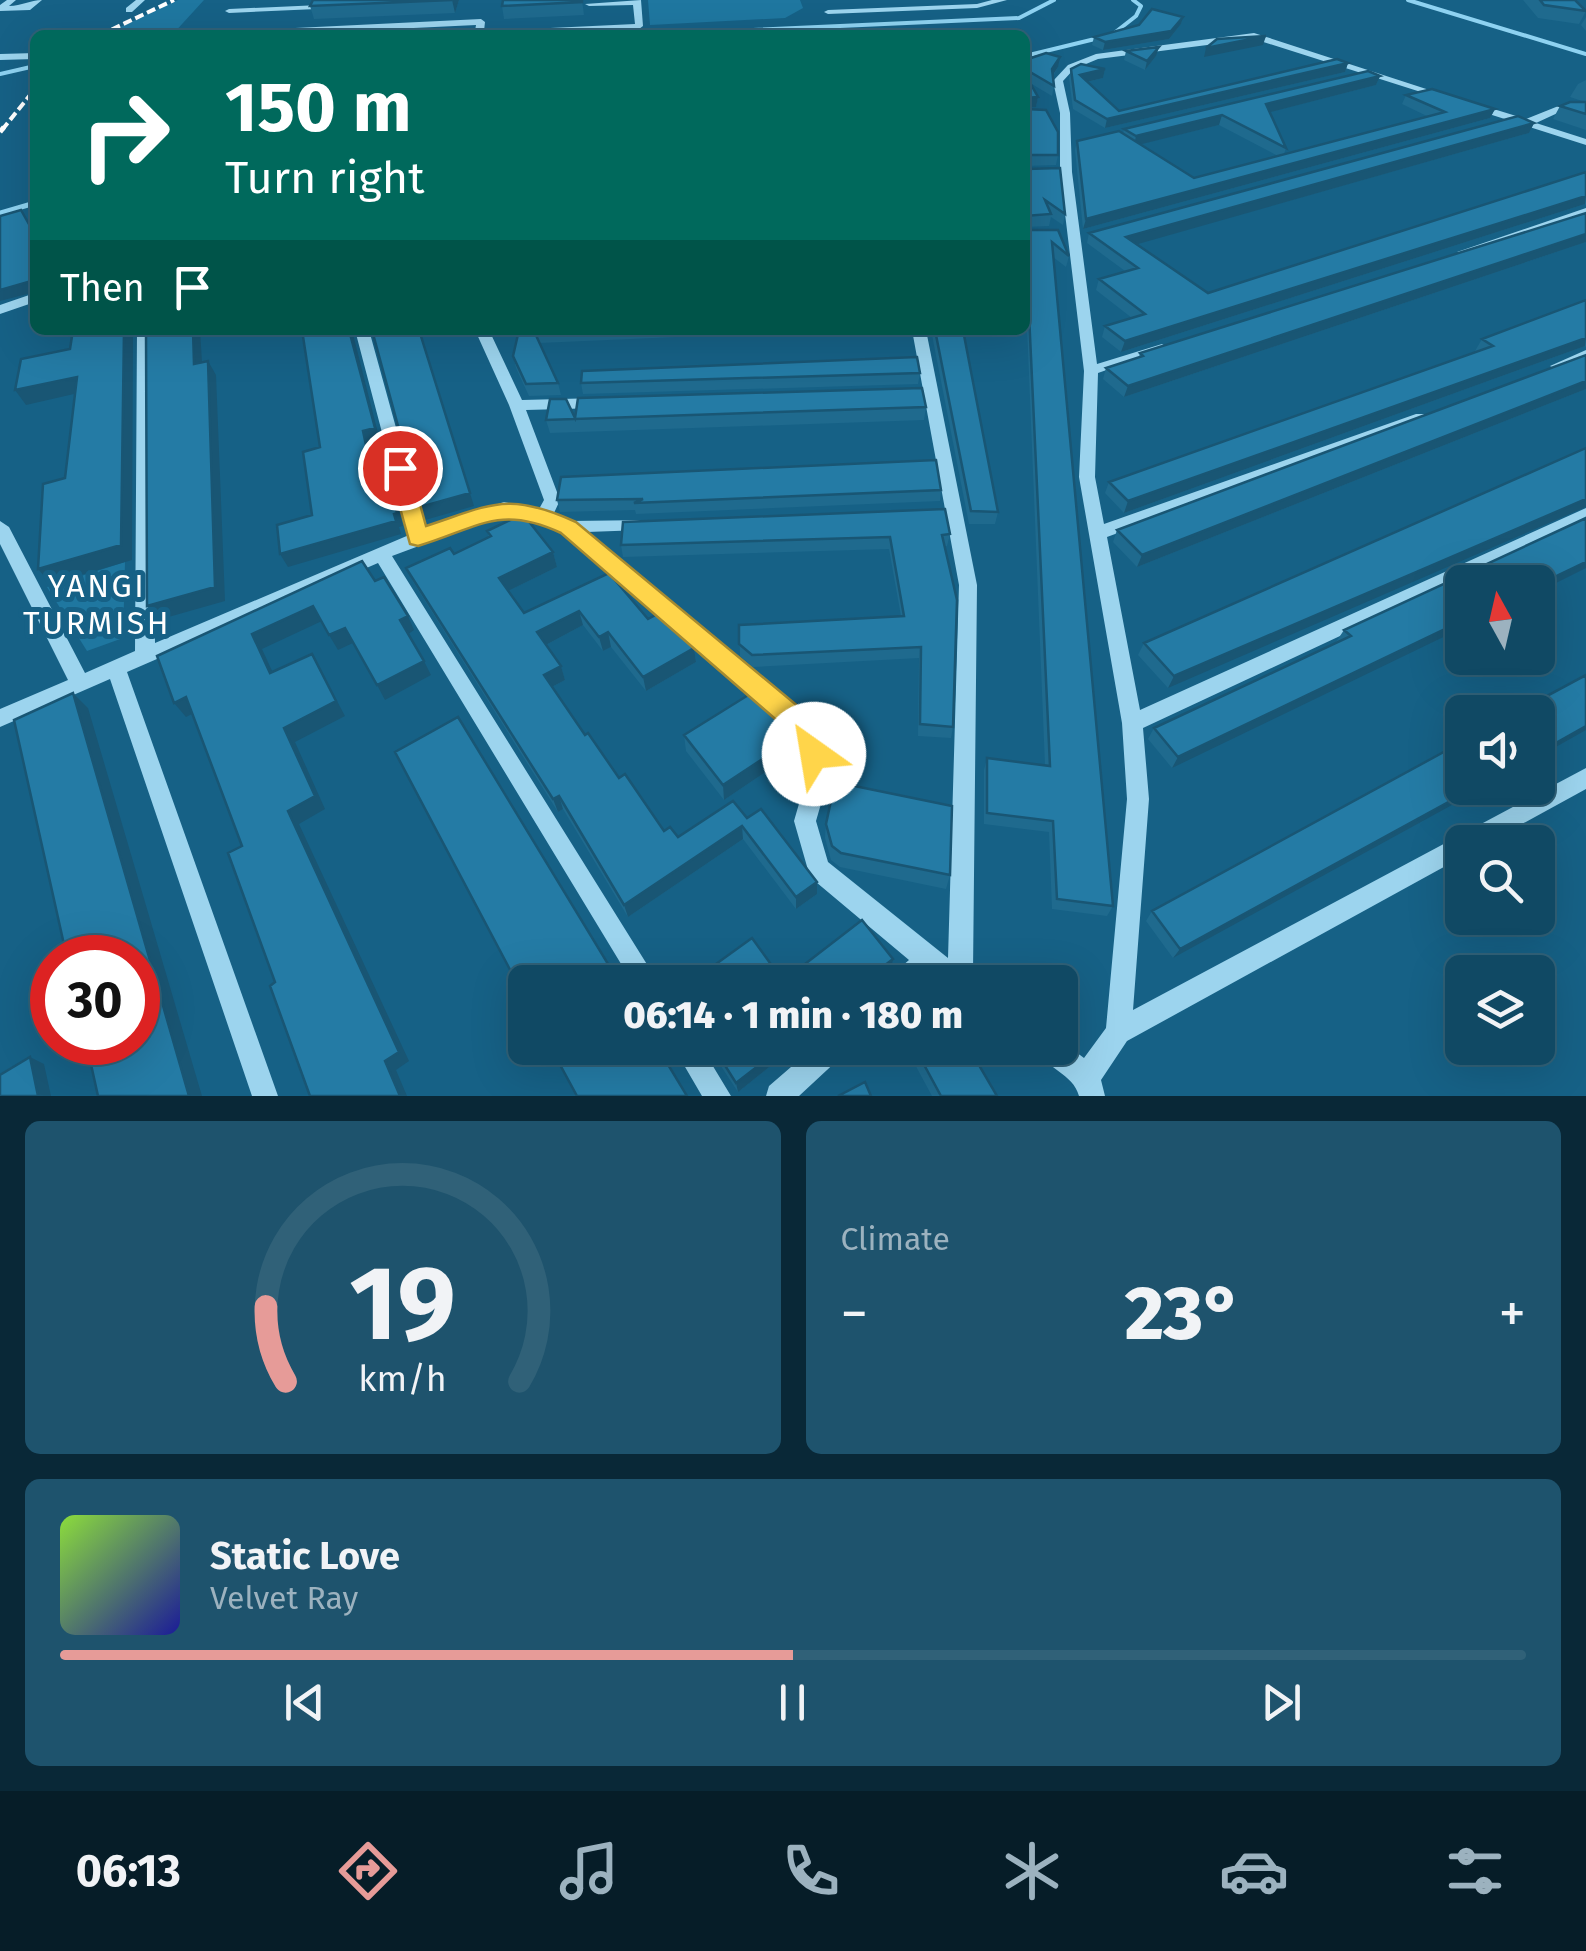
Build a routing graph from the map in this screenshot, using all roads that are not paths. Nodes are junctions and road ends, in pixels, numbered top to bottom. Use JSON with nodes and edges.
{"nodes":[{"id":1,"x":12,"y":0,"type":"edge"},
{"id":2,"x":38,"y":0,"type":"edge"},
{"id":3,"x":141,"y":0,"type":"edge"},
{"id":4,"x":237,"y":0,"type":"edge"},
{"id":5,"x":1003,"y":0,"type":"edge"},
{"id":6,"x":637,"y":1,"type":"edge"},
{"id":7,"x":589,"y":4,"type":"dead end"},
{"id":8,"x":317,"y":7,"type":"edge"},
{"id":9,"x":129,"y":10,"type":"dead end"},
{"id":10,"x":470,"y":10,"type":"dead end"},
{"id":11,"x":229,"y":11,"type":"junction"},
{"id":12,"x":828,"y":12,"type":"dead end"},
{"id":13,"x":554,"y":17,"type":"edge"},
{"id":14,"x":528,"y":18,"type":"edge"},
{"id":15,"x":480,"y":22,"type":"junction"},
{"id":16,"x":216,"y":30,"type":"edge"},
{"id":17,"x":276,"y":30,"type":"edge"},
{"id":18,"x":479,"y":30,"type":"edge"},
{"id":19,"x":526,"y":30,"type":"edge"},
{"id":20,"x":552,"y":30,"type":"joint"},
{"id":21,"x":30,"y":56,"type":"edge"},
{"id":22,"x":0,"y":57,"type":"edge"},
{"id":23,"x":1586,"y":110,"type":"edge"},
{"id":24,"x":1520,"y":121,"type":"junction"},
{"id":25,"x":1495,"y":124,"type":"edge"},
{"id":26,"x":1586,"y":142,"type":"edge"},
{"id":27,"x":1586,"y":212,"type":"edge"},
{"id":28,"x":1442,"y":258,"type":"edge"},
{"id":29,"x":30,"y":299,"type":"edge"},
{"id":30,"x":0,"y":310,"type":"edge"},
{"id":31,"x":144,"y":335,"type":"edge"},
{"id":32,"x":363,"y":335,"type":"edge"},
{"id":33,"x":484,"y":335,"type":"edge"},
{"id":34,"x":919,"y":335,"type":"edge"},
{"id":35,"x":1183,"y":341,"type":"edge"},
{"id":36,"x":1586,"y":354,"type":"edge"},
{"id":37,"x":1090,"y":370,"type":"junction"},
{"id":38,"x":1542,"y":373,"type":"edge"},
{"id":39,"x":615,"y":402,"type":"edge"},
{"id":40,"x":517,"y":406,"type":"junction"},
{"id":41,"x":1433,"y":412,"type":"edge"},
{"id":42,"x":1586,"y":514,"type":"edge"},
{"id":43,"x":544,"y":516,"type":"junction"},
{"id":44,"x":664,"y":524,"type":"edge"},
{"id":45,"x":0,"y":527,"type":"edge"},
{"id":46,"x":568,"y":528,"type":"junction"},
{"id":47,"x":1096,"y":534,"type":"junction"},
{"id":48,"x":418,"y":538,"type":"junction"},
{"id":49,"x":381,"y":553,"type":"junction"},
{"id":50,"x":145,"y":656,"type":"junction"},
{"id":51,"x":116,"y":668,"type":"junction"},
{"id":52,"x":80,"y":683,"type":"junction"},
{"id":53,"x":0,"y":718,"type":"edge"},
{"id":54,"x":1132,"y":723,"type":"junction"},
{"id":55,"x":1586,"y":778,"type":"edge"},
{"id":56,"x":1500,"y":825,"type":"edge"},
{"id":57,"x":1445,"y":855,"type":"edge"},
{"id":58,"x":928,"y":960,"type":"junction"},
{"id":59,"x":635,"y":965,"type":"edge"},
{"id":60,"x":922,"y":965,"type":"edge"},
{"id":61,"x":937,"y":965,"type":"edge"},
{"id":62,"x":963,"y":965,"type":"edge"},
{"id":63,"x":1118,"y":1032,"type":"junction"},
{"id":64,"x":698,"y":1065,"type":"edge"},
{"id":65,"x":813,"y":1065,"type":"edge"},
{"id":66,"x":1066,"y":1065,"type":"edge"},
{"id":67,"x":1089,"y":1087,"type":"edge"},
{"id":68,"x":265,"y":1096,"type":"edge"},
{"id":69,"x":718,"y":1096,"type":"edge"},
{"id":70,"x":779,"y":1096,"type":"edge"}],
"edges":[{"from":1,"to":2,"type":"street"},
{"from":3,"to":9,"type":"street"},
{"from":4,"to":11,"type":"street"},
{"from":5,"to":12,"type":"street"},
{"from":6,"to":7,"type":"street"},
{"from":6,"to":20,"type":"street"},
{"from":8,"to":11,"type":"street"},
{"from":10,"to":15,"type":"street"},
{"from":11,"to":16,"type":"street"},
{"from":13,"to":20,"type":"street"},
{"from":14,"to":19,"type":"street"},
{"from":15,"to":17,"type":"street"},
{"from":15,"to":18,"type":"street"},
{"from":21,"to":22,"type":"street"},
{"from":23,"to":24,"type":"street"},
{"from":24,"to":25,"type":"street"},
{"from":24,"to":26,"type":"street"},
{"from":24,"to":37,"type":"street"},
{"from":27,"to":28,"type":"street"},
{"from":29,"to":30,"type":"street"},
{"from":31,"to":50,"type":"street"},
{"from":32,"to":48,"type":"street"},
{"from":33,"to":40,"type":"street"},
{"from":34,"to":62,"type":"street"},
{"from":35,"to":37,"type":"street"},
{"from":36,"to":38,"type":"street"},
{"from":37,"to":47,"type":"street"},
{"from":39,"to":40,"type":"street"},
{"from":40,"to":43,"type":"street"},
{"from":41,"to":47,"type":"street"},
{"from":42,"to":54,"type":"street"},
{"from":43,"to":46,"type":"street"},
{"from":43,"to":48,"type":"street"},
{"from":44,"to":46,"type":"street"},
{"from":45,"to":52,"type":"street"},
{"from":46,"to":58,"type":"street"},
{"from":47,"to":54,"type":"street"},
{"from":48,"to":49,"type":"street"},
{"from":49,"to":50,"type":"street"},
{"from":49,"to":59,"type":"street"},
{"from":50,"to":51,"type":"street"},
{"from":51,"to":52,"type":"street"},
{"from":51,"to":68,"type":"street"},
{"from":52,"to":53,"type":"street"},
{"from":54,"to":63,"type":"street"},
{"from":55,"to":56,"type":"street"},
{"from":57,"to":63,"type":"street"},
{"from":58,"to":60,"type":"street"},
{"from":58,"to":61,"type":"street"},
{"from":63,"to":67,"type":"street"},
{"from":64,"to":69,"type":"street"},
{"from":65,"to":70,"type":"street"},
{"from":66,"to":67,"type":"street"}]}
